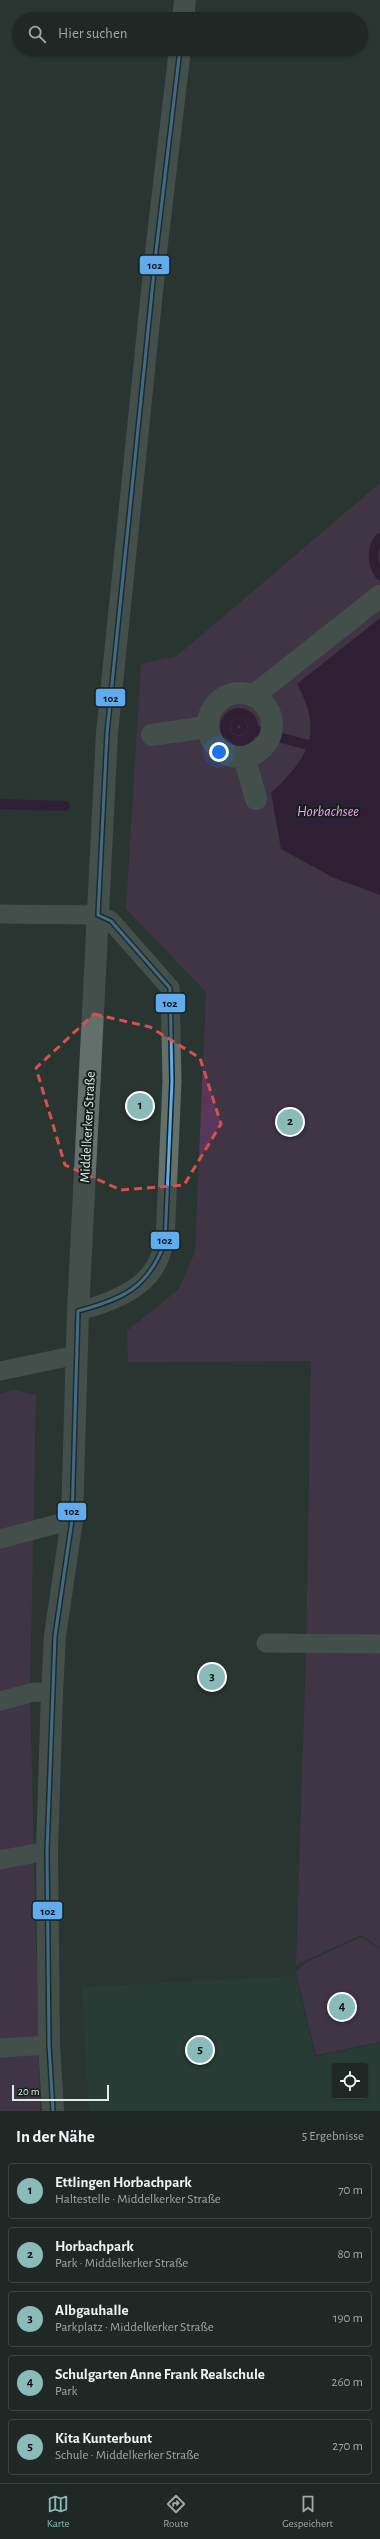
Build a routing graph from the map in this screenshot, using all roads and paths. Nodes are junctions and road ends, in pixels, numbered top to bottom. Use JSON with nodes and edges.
{"nodes":[{"id":1,"x":185,"y":0,"type":"edge"},
{"id":2,"x":184,"y":12,"type":"edge"},
{"id":3,"x":179,"y":56,"type":"edge"},
{"id":4,"x":380,"y":596,"type":"edge"},
{"id":5,"x":253,"y":696,"type":"junction"},
{"id":6,"x":206,"y":727,"type":"junction"},
{"id":7,"x":152,"y":734,"type":"dead end"},
{"id":8,"x":244,"y":759,"type":"junction"},
{"id":9,"x":256,"y":799,"type":"dead end"},
{"id":10,"x":0,"y":914,"type":"edge"},
{"id":11,"x":98,"y":916,"type":"junction"},
{"id":12,"x":78,"y":1311,"type":"junction"},
{"id":13,"x":77,"y":1355,"type":"junction"},
{"id":14,"x":0,"y":1372,"type":"edge"},
{"id":15,"x":72,"y":1520,"type":"junction"},
{"id":16,"x":0,"y":1539,"type":"edge"},
{"id":17,"x":266,"y":1643,"type":"dead end"},
{"id":18,"x":380,"y":1644,"type":"edge"},
{"id":19,"x":52,"y":1693,"type":"junction"},
{"id":20,"x":0,"y":1701,"type":"edge"},
{"id":21,"x":47,"y":1851,"type":"junction"},
{"id":22,"x":0,"y":1860,"type":"edge"},
{"id":23,"x":49,"y":2045,"type":"junction"},
{"id":24,"x":0,"y":2048,"type":"edge"},
{"id":25,"x":53,"y":2111,"type":"edge"}],
"edges":[{"from":1,"to":2,"type":"street"},
{"from":3,"to":11,"type":"street","name":"Middelkerker Straße"},
{"from":4,"to":5,"type":"street"},
{"from":5,"to":6,"type":"street"},
{"from":5,"to":8,"type":"street"},
{"from":6,"to":7,"type":"street"},
{"from":6,"to":8,"type":"street"},
{"from":8,"to":9,"type":"street"},
{"from":10,"to":11,"type":"lane"},
{"from":11,"to":12,"type":"street","name":"Middelkerker Straße"},
{"from":11,"to":12,"type":"lane"},
{"from":12,"to":13,"type":"street","name":"Middelkerker Straße"},
{"from":13,"to":14,"type":"lane"},
{"from":13,"to":15,"type":"street","name":"Middelkerker Straße"},
{"from":15,"to":16,"type":"lane"},
{"from":15,"to":19,"type":"street","name":"Middelkerker Straße"},
{"from":17,"to":18,"type":"lane"},
{"from":19,"to":20,"type":"lane"},
{"from":19,"to":21,"type":"street","name":"Middelkerker Straße"},
{"from":21,"to":22,"type":"lane"},
{"from":21,"to":23,"type":"street","name":"Middelkerker Straße"},
{"from":23,"to":24,"type":"lane"},
{"from":23,"to":25,"type":"street","name":"Middelkerker Straße"}]}
